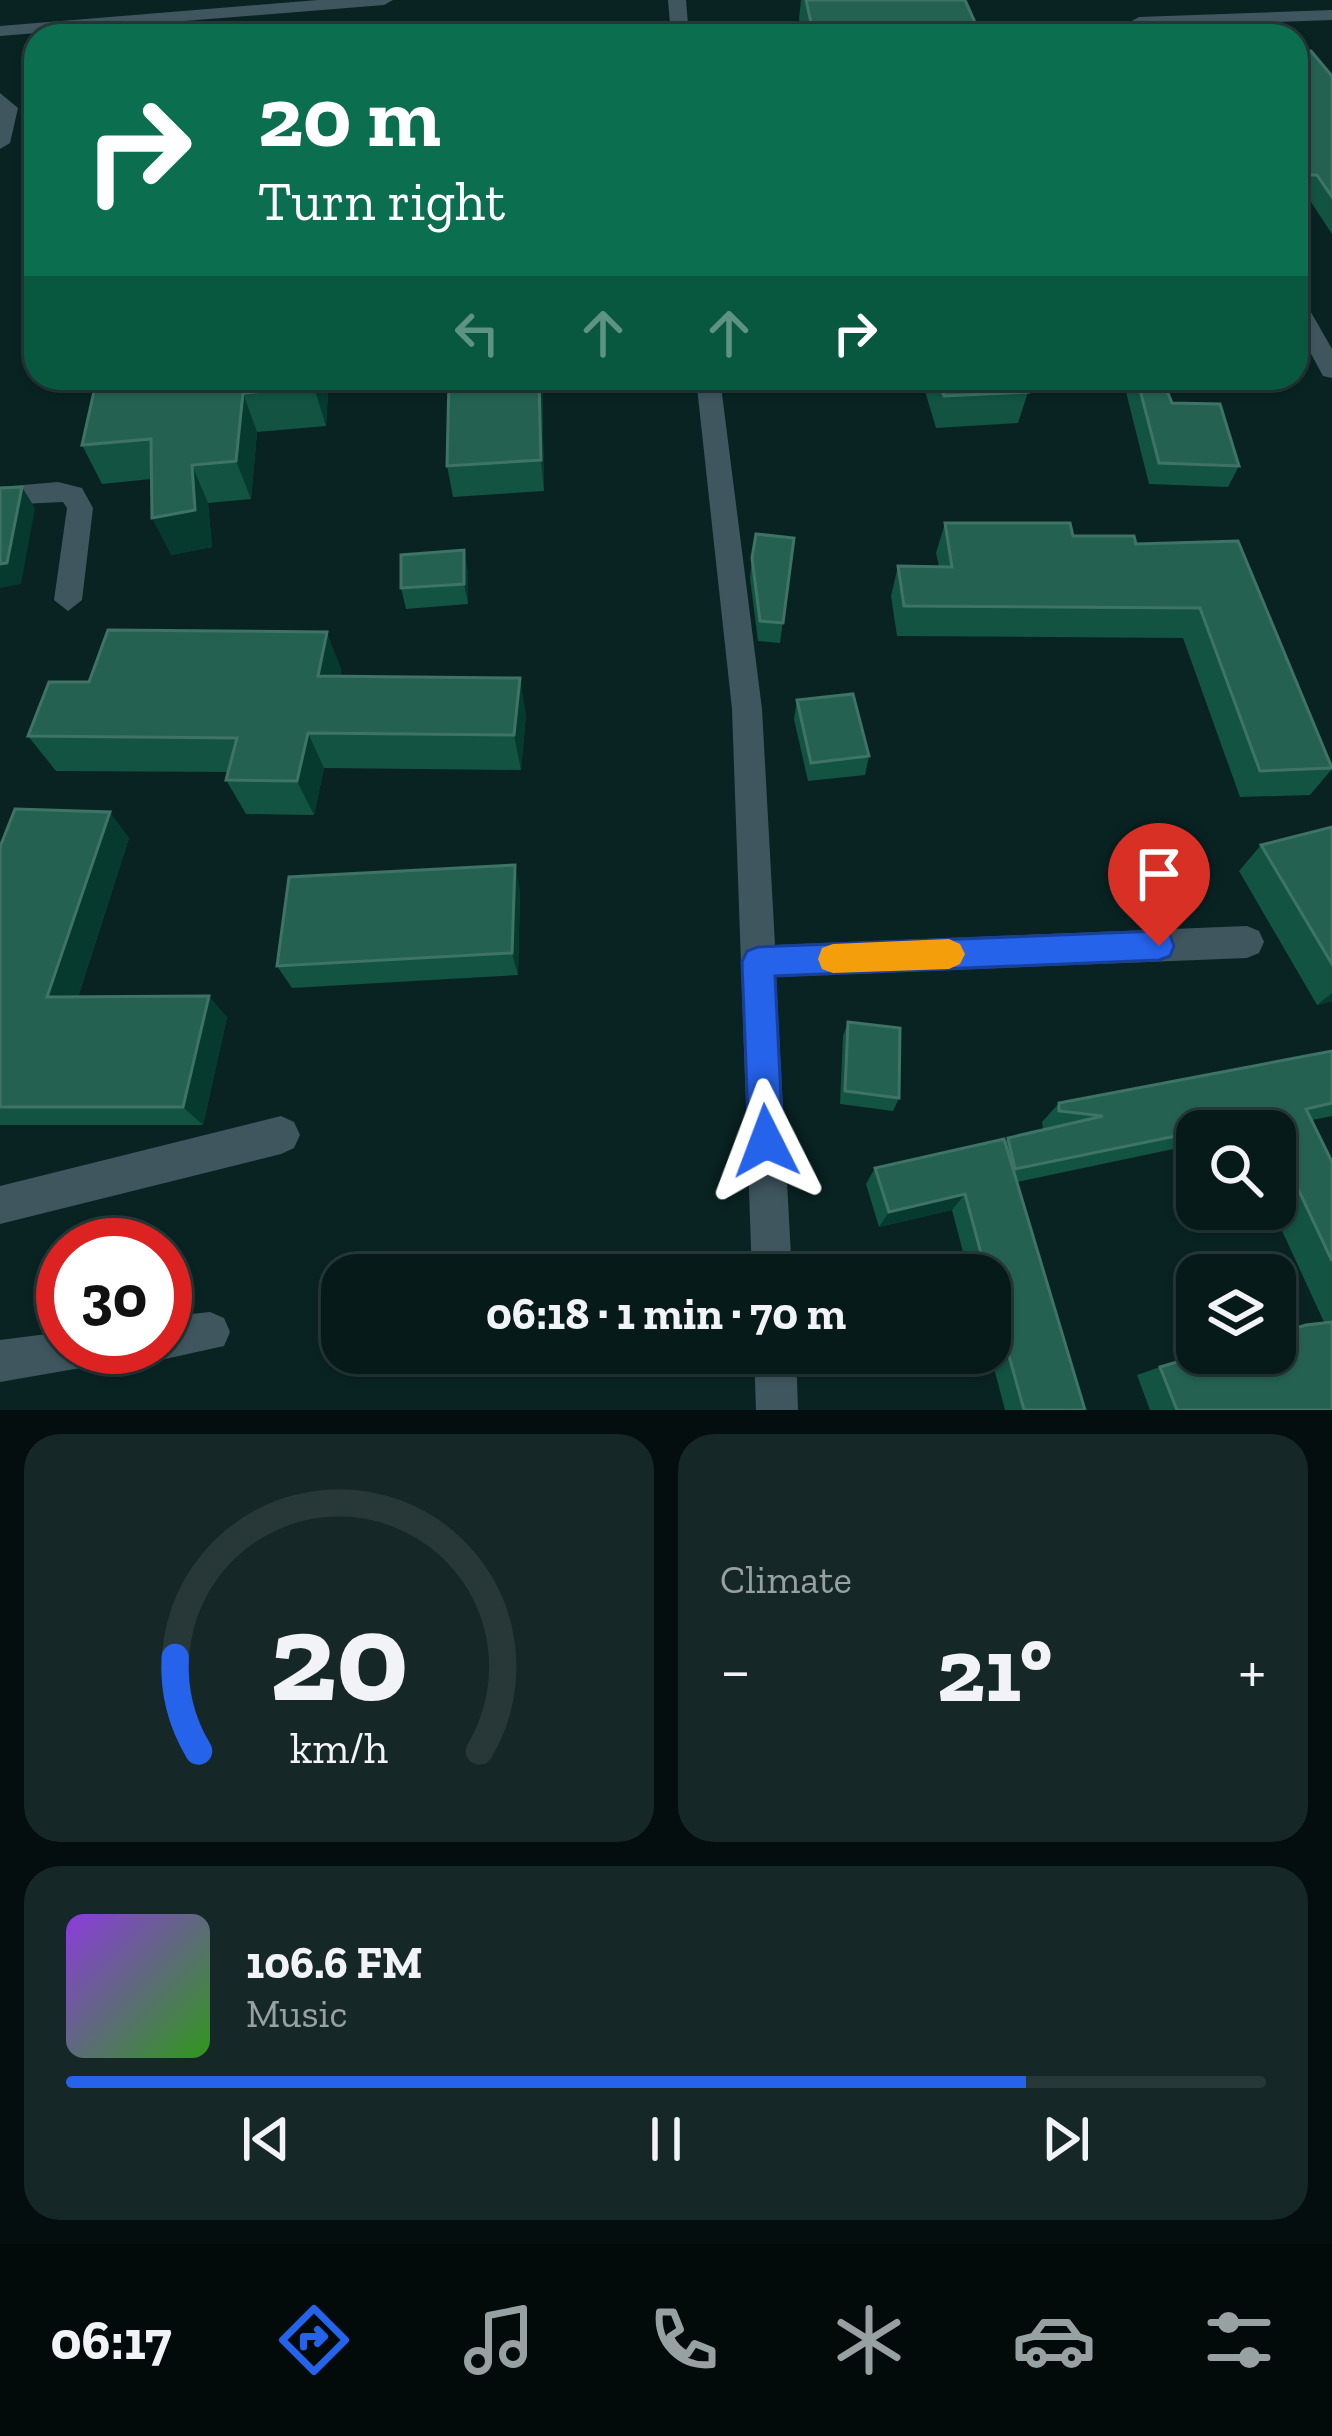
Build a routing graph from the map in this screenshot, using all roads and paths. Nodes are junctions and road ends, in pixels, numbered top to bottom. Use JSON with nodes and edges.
{"nodes":[{"id":1,"x":384,"y":0,"type":"edge"},
{"id":2,"x":1332,"y":15,"type":"edge"},
{"id":3,"x":84,"y":24,"type":"edge"},
{"id":4,"x":1210,"y":24,"type":"edge"},
{"id":5,"x":0,"y":98,"type":"edge"},
{"id":6,"x":0,"y":143,"type":"edge"},
{"id":7,"x":1308,"y":327,"type":"edge"},
{"id":8,"x":1332,"y":370,"type":"edge"},
{"id":9,"x":708,"y":390,"type":"edge"},
{"id":10,"x":0,"y":496,"type":"edge"},
{"id":11,"x":68,"y":600,"type":"dead end"},
{"id":12,"x":1247,"y":942,"type":"dead end"},
{"id":13,"x":758,"y":962,"type":"junction"},
{"id":14,"x":281,"y":1135,"type":"dead end"},
{"id":15,"x":0,"y":1205,"type":"edge"},
{"id":16,"x":771,"y":1254,"type":"edge"},
{"id":17,"x":210,"y":1332,"type":"dead end"},
{"id":18,"x":192,"y":1334,"type":"edge"},
{"id":19,"x":36,"y":1356,"type":"edge"},
{"id":20,"x":0,"y":1361,"type":"edge"},
{"id":21,"x":776,"y":1374,"type":"edge"},
{"id":22,"x":777,"y":1410,"type":"edge"}],
"edges":[{"from":1,"to":3,"type":"street"},
{"from":2,"to":4,"type":"street"},
{"from":5,"to":6,"type":"street"},
{"from":7,"to":8,"type":"street"},
{"from":9,"to":13,"type":"street"},
{"from":10,"to":11,"type":"street"},
{"from":12,"to":13,"type":"street"},
{"from":13,"to":16,"type":"street"},
{"from":14,"to":15,"type":"street"},
{"from":17,"to":18,"type":"street"},
{"from":19,"to":20,"type":"street"},
{"from":21,"to":22,"type":"street"}]}
